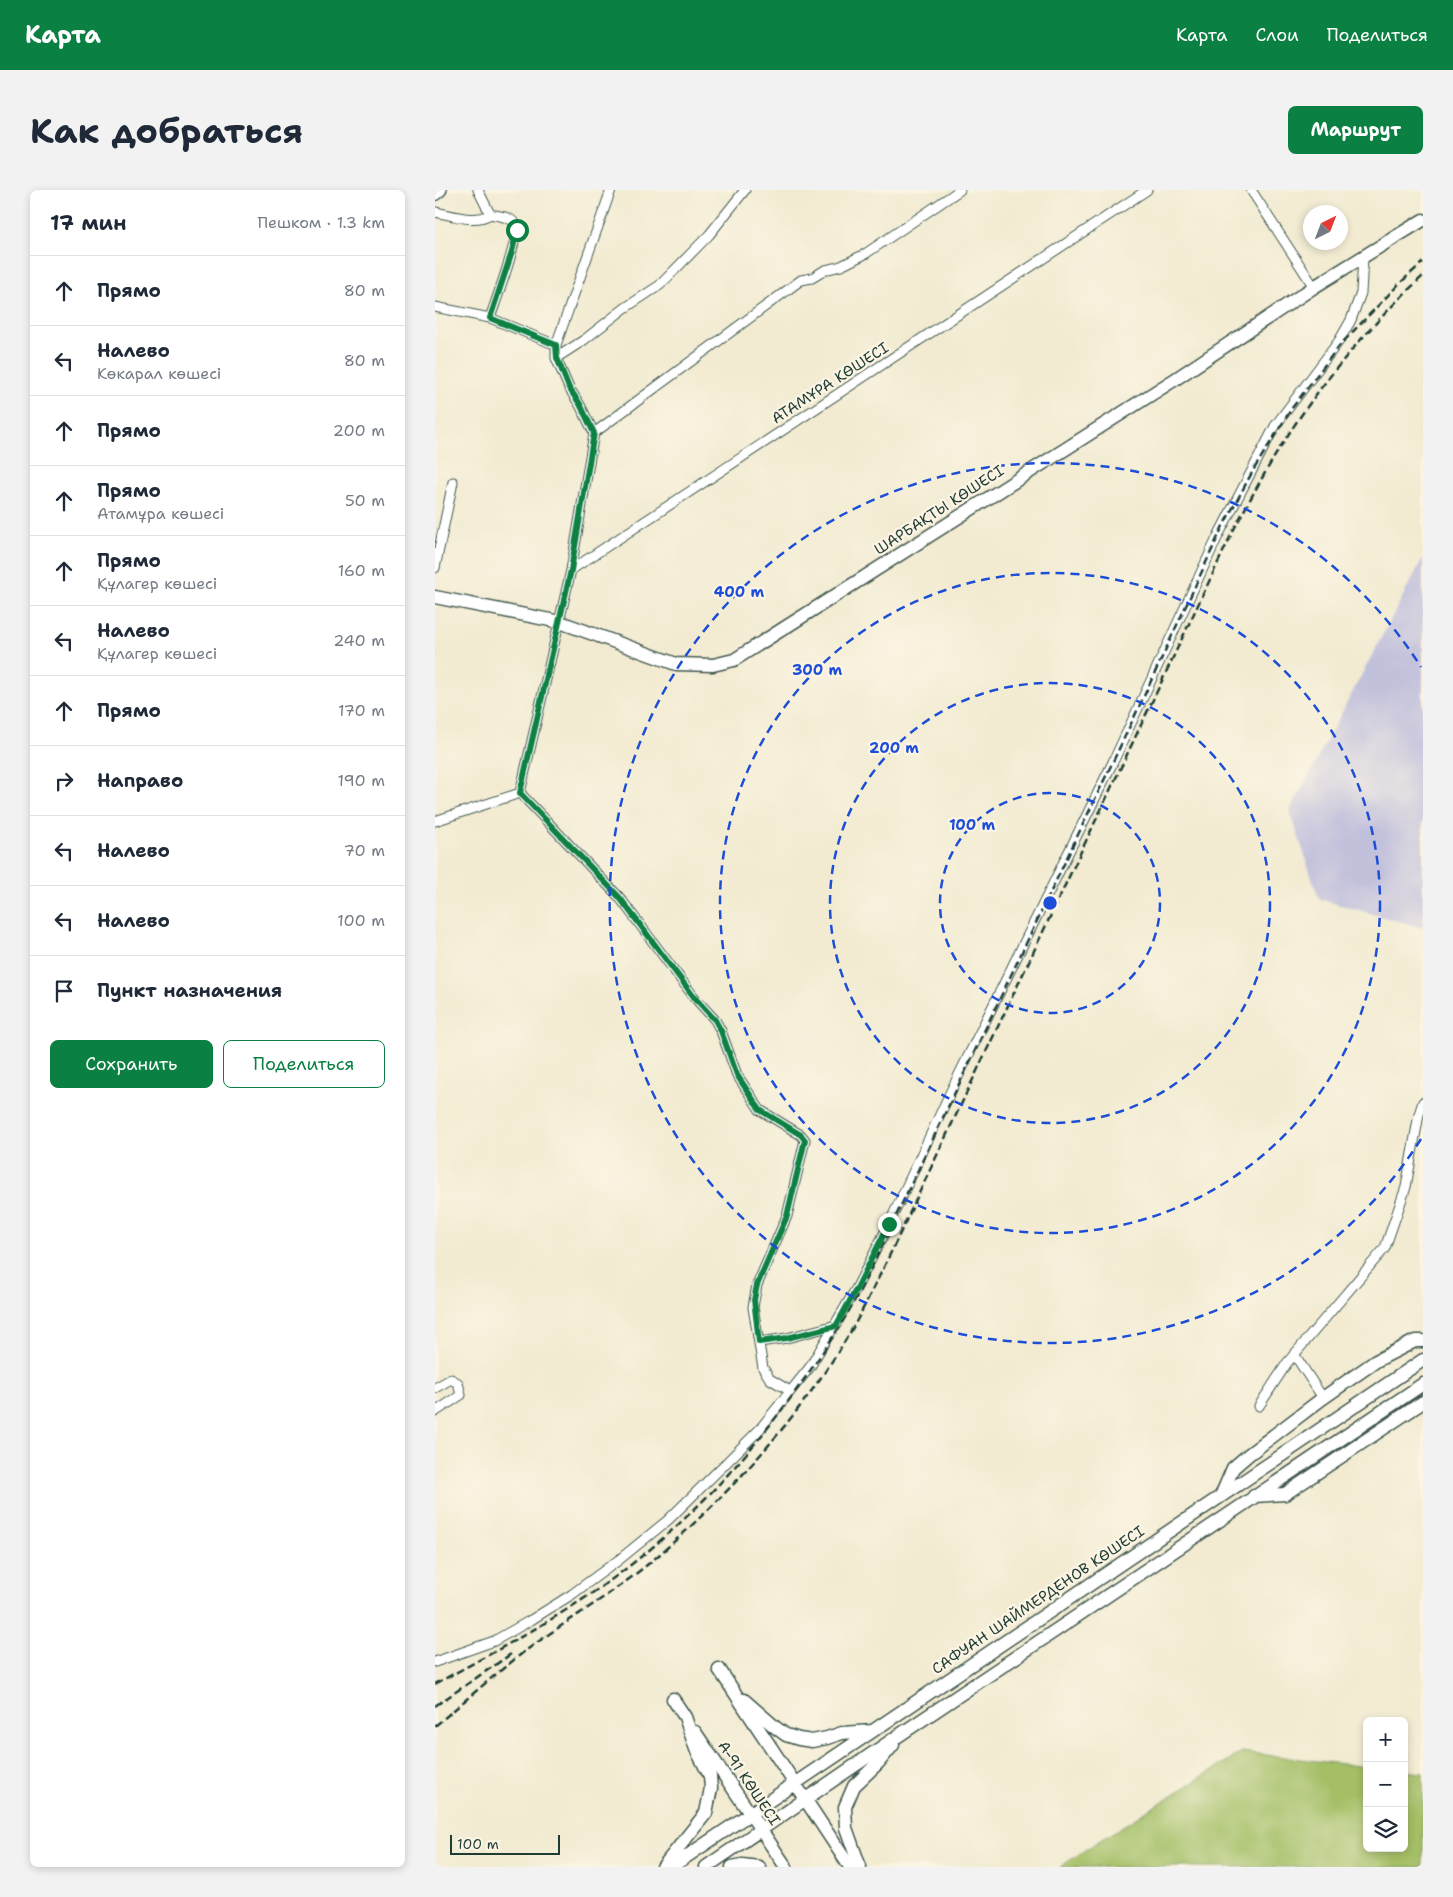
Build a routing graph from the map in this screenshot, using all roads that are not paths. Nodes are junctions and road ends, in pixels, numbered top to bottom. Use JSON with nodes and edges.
{"nodes":[{"id":1,"x":440,"y":190,"type":"edge"},
{"id":2,"x":478,"y":190,"type":"edge"},
{"id":3,"x":611,"y":190,"type":"edge"},
{"id":4,"x":745,"y":190,"type":"edge"},
{"id":5,"x":960,"y":190,"type":"edge"},
{"id":6,"x":1147,"y":190,"type":"edge"},
{"id":7,"x":1251,"y":190,"type":"edge"},
{"id":8,"x":435,"y":194,"type":"edge"},
{"id":9,"x":435,"y":212,"type":"edge"},
{"id":10,"x":490,"y":214,"type":"junction"},
{"id":11,"x":1423,"y":220,"type":"edge"},
{"id":12,"x":1363,"y":258,"type":"junction"},
{"id":13,"x":1314,"y":287,"type":"junction"},
{"id":14,"x":435,"y":306,"type":"edge"},
{"id":15,"x":490,"y":318,"type":"junction"},
{"id":16,"x":556,"y":345,"type":"junction"},
{"id":17,"x":557,"y":358,"type":"junction"},
{"id":18,"x":594,"y":433,"type":"junction"},
{"id":19,"x":453,"y":482,"type":"dead end"},
{"id":20,"x":435,"y":568,"type":"edge"},
{"id":21,"x":571,"y":570,"type":"junction"},
{"id":22,"x":435,"y":597,"type":"edge"},
{"id":23,"x":560,"y":622,"type":"junction"},
{"id":24,"x":520,"y":793,"type":"junction"},
{"id":25,"x":435,"y":821,"type":"edge"},
{"id":26,"x":1423,"y":1102,"type":"edge"},
{"id":27,"x":1421,"y":1113,"type":"edge"},
{"id":28,"x":836,"y":1326,"type":"junction"},
{"id":29,"x":759,"y":1342,"type":"junction"},
{"id":30,"x":1423,"y":1342,"type":"edge"},
{"id":31,"x":1294,"y":1354,"type":"junction"},
{"id":32,"x":1423,"y":1360,"type":"edge"},
{"id":33,"x":1423,"y":1384,"type":"edge"},
{"id":34,"x":435,"y":1388,"type":"edge"},
{"id":35,"x":790,"y":1391,"type":"junction"},
{"id":36,"x":1323,"y":1398,"type":"junction"},
{"id":37,"x":1423,"y":1402,"type":"edge"},
{"id":38,"x":1259,"y":1406,"type":"dead end"},
{"id":39,"x":435,"y":1412,"type":"edge"},
{"id":40,"x":1221,"y":1496,"type":"junction"},
{"id":41,"x":1254,"y":1496,"type":"junction"},
{"id":42,"x":435,"y":1662,"type":"edge"},
{"id":43,"x":719,"y":1669,"type":"dead end"},
{"id":44,"x":736,"y":1694,"type":"junction"},
{"id":45,"x":673,"y":1698,"type":"dead end"},
{"id":46,"x":685,"y":1717,"type":"junction"},
{"id":47,"x":872,"y":1731,"type":"junction"},
{"id":48,"x":901,"y":1734,"type":"junction"},
{"id":49,"x":794,"y":1783,"type":"junction"},
{"id":50,"x":805,"y":1800,"type":"junction"},
{"id":51,"x":749,"y":1814,"type":"junction"},
{"id":52,"x":761,"y":1831,"type":"junction"},
{"id":53,"x":663,"y":1867,"type":"edge"},
{"id":54,"x":671,"y":1867,"type":"edge"},
{"id":55,"x":706,"y":1867,"type":"edge"},
{"id":56,"x":732,"y":1867,"type":"edge"},
{"id":57,"x":759,"y":1867,"type":"edge"},
{"id":58,"x":786,"y":1867,"type":"edge"},
{"id":59,"x":851,"y":1867,"type":"edge"},
{"id":60,"x":860,"y":1867,"type":"edge"}],
"edges":[{"from":1,"to":8,"type":"main road"},
{"from":2,"to":10,"type":"street"},
{"from":3,"to":16,"type":"street"},
{"from":4,"to":17,"type":"street"},
{"from":5,"to":18,"type":"street"},
{"from":6,"to":21,"type":"street","name":"АТАМҰРА КӨШЕСІ"},
{"from":7,"to":13,"type":"street"},
{"from":9,"to":10,"type":"street"},
{"from":10,"to":15,"type":"street"},
{"from":11,"to":12,"type":"main road","name":"ШАРБАҚТЫ КӨШЕСІ"},
{"from":12,"to":13,"type":"main road","name":"ШАРБАҚТЫ КӨШЕСІ"},
{"from":12,"to":28,"type":"street"},
{"from":13,"to":23,"type":"main road","name":"ШАРБАҚТЫ КӨШЕСІ"},
{"from":14,"to":15,"type":"street"},
{"from":15,"to":16,"type":"street"},
{"from":16,"to":17,"type":"street"},
{"from":17,"to":18,"type":"street"},
{"from":18,"to":21,"type":"street"},
{"from":19,"to":20,"type":"street"},
{"from":21,"to":23,"type":"street"},
{"from":22,"to":23,"type":"main road","name":"ШАРБАҚТЫ КӨШЕСІ"},
{"from":23,"to":24,"type":"street"},
{"from":24,"to":25,"type":"street"},
{"from":24,"to":29,"type":"street"},
{"from":26,"to":27,"type":"street"},
{"from":27,"to":31,"type":"street"},
{"from":28,"to":29,"type":"street"},
{"from":28,"to":35,"type":"street"},
{"from":29,"to":35,"type":"street"},
{"from":30,"to":36,"type":"main road"},
{"from":31,"to":36,"type":"street"},
{"from":31,"to":38,"type":"street"},
{"from":32,"to":40,"type":"main road","name":"САФУАН ШАЙМЕРДЕНОВ КӨШЕСІ"},
{"from":33,"to":41,"type":"main road"},
{"from":34,"to":39,"type":"street"},
{"from":35,"to":42,"type":"street"},
{"from":36,"to":40,"type":"main road"},
{"from":37,"to":41,"type":"main road"},
{"from":40,"to":47,"type":"main road","name":"САФУАН ШАЙМЕРДЕНОВ КӨШЕСІ"},
{"from":41,"to":48,"type":"main road"},
{"from":43,"to":44,"type":"main road"},
{"from":44,"to":47,"type":"main road"},
{"from":44,"to":49,"type":"main road"},
{"from":45,"to":46,"type":"main road"},
{"from":46,"to":51,"type":"main road","name":"А-91 КӨШЕСІ"},
{"from":46,"to":53,"type":"main road"},
{"from":47,"to":49,"type":"main road","name":"САФУАН ШАЙМЕРДЕНОВ КӨШЕСІ"},
{"from":48,"to":50,"type":"main road"},
{"from":48,"to":60,"type":"main road"},
{"from":49,"to":50,"type":"main road"},
{"from":49,"to":51,"type":"main road","name":"САФУАН ШАЙМЕРДЕНОВ КӨШЕСІ"},
{"from":50,"to":52,"type":"main road"},
{"from":50,"to":59,"type":"main road"},
{"from":51,"to":52,"type":"main road","name":"А-91 КӨШЕСІ"},
{"from":51,"to":54,"type":"main road","name":"САФУАН ШАЙМЕРДЕНОВ КӨШЕСІ"},
{"from":52,"to":55,"type":"main road"},
{"from":52,"to":58,"type":"main road","name":"А-91 КӨШЕСІ"},
{"from":56,"to":57,"type":"main road"}]}
